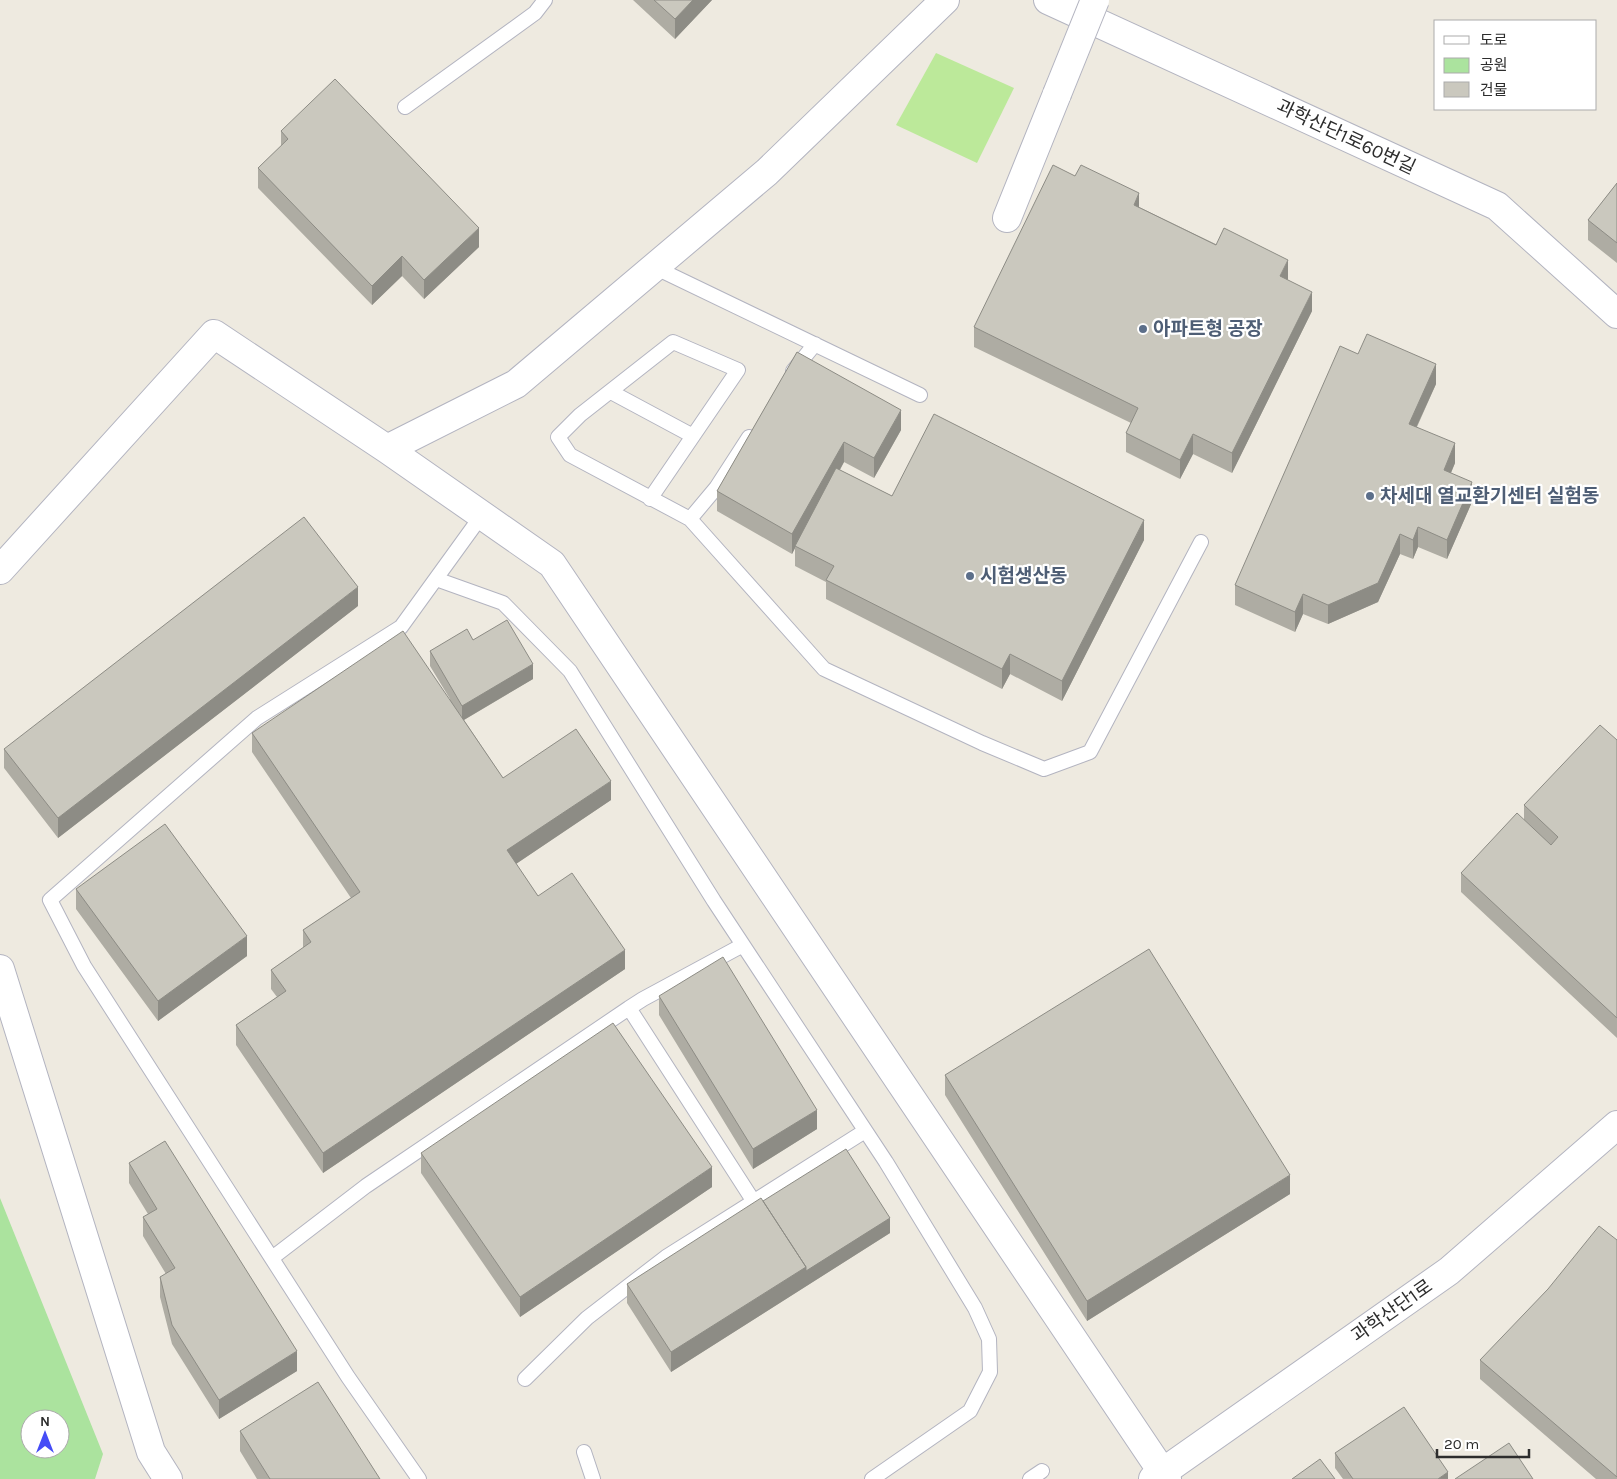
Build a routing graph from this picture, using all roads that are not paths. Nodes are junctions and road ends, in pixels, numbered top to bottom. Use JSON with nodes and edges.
{"nodes":[{"id":1,"x":544,"y":0,"type":"edge"},
{"id":2,"x":945,"y":0,"type":"edge"},
{"id":3,"x":1048,"y":0,"type":"edge"},
{"id":4,"x":1095,"y":0,"type":"edge"},
{"id":5,"x":405,"y":107,"type":"dead end"},
{"id":6,"x":1007,"y":218,"type":"dead end"},
{"id":7,"x":654,"y":267,"type":"junction"},
{"id":8,"x":1617,"y":314,"type":"edge"},
{"id":9,"x":815,"y":344,"type":"junction"},
{"id":10,"x":784,"y":383,"type":"edge"},
{"id":11,"x":611,"y":392,"type":"junction"},
{"id":12,"x":920,"y":395,"type":"dead end"},
{"id":13,"x":758,"y":424,"type":"edge"},
{"id":14,"x":693,"y":436,"type":"junction"},
{"id":15,"x":387,"y":449,"type":"junction"},
{"id":16,"x":650,"y":499,"type":"junction"},
{"id":17,"x":482,"y":515,"type":"junction"},
{"id":18,"x":690,"y":519,"type":"junction"},
{"id":19,"x":1200,"y":542,"type":"dead end"},
{"id":20,"x":0,"y":570,"type":"edge"},
{"id":21,"x":436,"y":579,"type":"junction"},
{"id":22,"x":743,"y":945,"type":"junction"},
{"id":23,"x":0,"y":969,"type":"edge"},
{"id":24,"x":629,"y":1008,"type":"junction"},
{"id":25,"x":1617,"y":1125,"type":"edge"},
{"id":26,"x":865,"y":1131,"type":"junction"},
{"id":27,"x":754,"y":1202,"type":"junction"},
{"id":28,"x":272,"y":1258,"type":"junction"},
{"id":29,"x":525,"y":1379,"type":"dead end"},
{"id":30,"x":584,"y":1452,"type":"dead end"},
{"id":31,"x":1161,"y":1477,"type":"edge"},
{"id":32,"x":168,"y":1479,"type":"edge"},
{"id":33,"x":418,"y":1479,"type":"edge"},
{"id":34,"x":592,"y":1479,"type":"edge"},
{"id":35,"x":872,"y":1479,"type":"edge"}],
"edges":[{"from":1,"to":5,"type":"lane"},
{"from":2,"to":7,"type":"street"},
{"from":3,"to":8,"type":"street","name":"과학산단1로60번길"},
{"from":4,"to":6,"type":"street","bridge":true},
{"from":7,"to":9,"type":"lane"},
{"from":7,"to":15,"type":"street"},
{"from":9,"to":10,"type":"lane"},
{"from":9,"to":12,"type":"lane"},
{"from":11,"to":14,"type":"lane"},
{"from":11,"to":14,"type":"lane"},
{"from":11,"to":16,"type":"lane"},
{"from":13,"to":18,"type":"lane"},
{"from":14,"to":16,"type":"lane"},
{"from":15,"to":17,"type":"street"},
{"from":15,"to":20,"type":"street"},
{"from":16,"to":18,"type":"lane"},
{"from":17,"to":21,"type":"lane"},
{"from":17,"to":31,"type":"street"},
{"from":18,"to":19,"type":"lane"},
{"from":21,"to":22,"type":"lane"},
{"from":21,"to":28,"type":"lane"},
{"from":22,"to":24,"type":"lane"},
{"from":22,"to":26,"type":"lane"},
{"from":23,"to":32,"type":"street"},
{"from":24,"to":27,"type":"lane"},
{"from":24,"to":28,"type":"lane"},
{"from":25,"to":31,"type":"street","name":"과학산단1로"},
{"from":26,"to":27,"type":"lane"},
{"from":26,"to":35,"type":"lane"},
{"from":27,"to":29,"type":"lane"},
{"from":28,"to":33,"type":"lane"},
{"from":30,"to":34,"type":"lane"}]}
